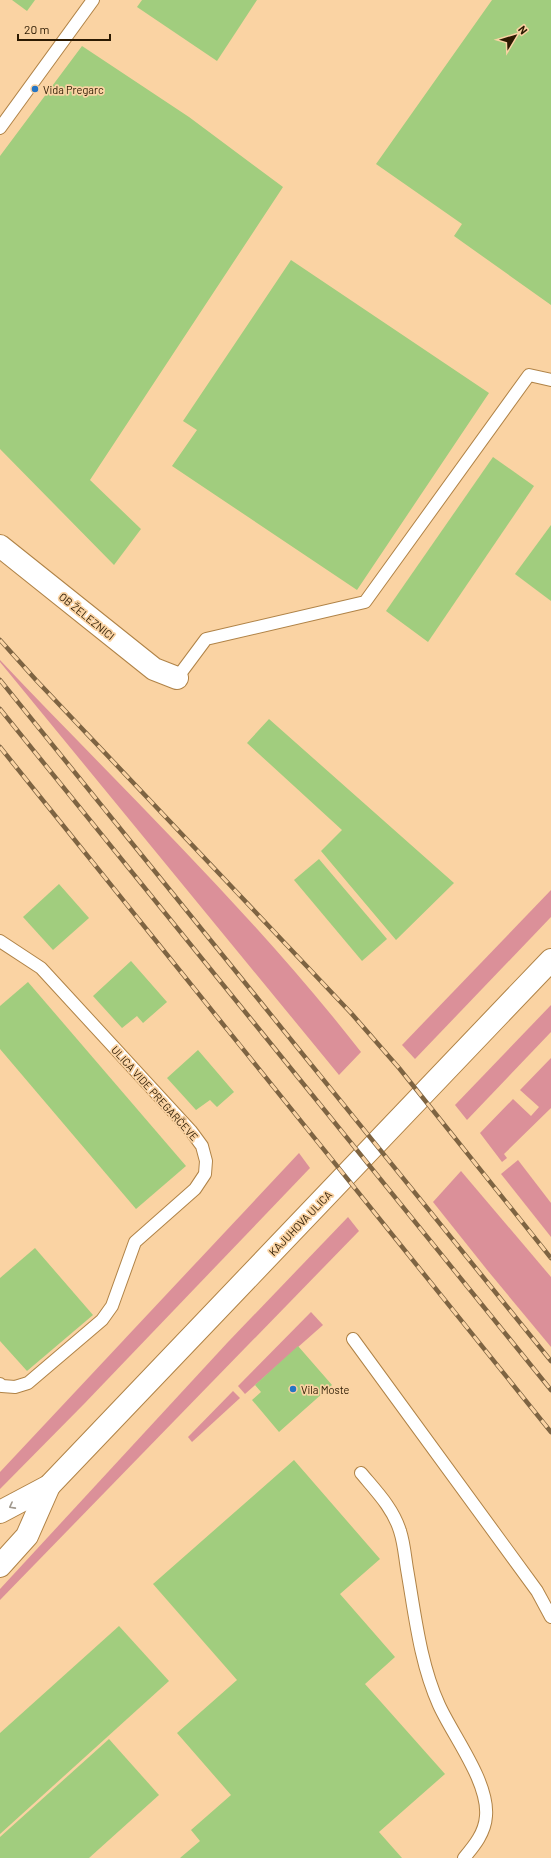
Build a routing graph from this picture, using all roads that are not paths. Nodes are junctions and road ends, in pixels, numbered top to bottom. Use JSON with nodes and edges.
{"nodes":[{"id":1,"x":93,"y":0,"type":"edge"},
{"id":2,"x":0,"y":128,"type":"edge"},
{"id":3,"x":551,"y":380,"type":"edge"},
{"id":4,"x":0,"y":546,"type":"edge"},
{"id":5,"x":178,"y":678,"type":"joint"},
{"id":6,"x":0,"y":941,"type":"edge"},
{"id":7,"x":551,"y":960,"type":"edge"},
{"id":8,"x":353,"y":1339,"type":"dead end"},
{"id":9,"x":0,"y":1384,"type":"edge"},
{"id":10,"x":360,"y":1473,"type":"dead end"},
{"id":11,"x":49,"y":1486,"type":"junction"},
{"id":12,"x":0,"y":1512,"type":"edge"},
{"id":13,"x":0,"y":1566,"type":"edge"},
{"id":14,"x":551,"y":1617,"type":"edge"},
{"id":15,"x":464,"y":1858,"type":"edge"}],
"edges":[{"from":1,"to":2,"type":"lane"},
{"from":3,"to":5,"type":"lane"},
{"from":4,"to":5,"type":"main road","name":"OB ŽELEZNICI"},
{"from":6,"to":9,"type":"lane","name":"ULICA VIDE PREGARČEVE"},
{"from":7,"to":11,"type":"main road","name":"KAJUHOVA ULICA"},
{"from":8,"to":14,"type":"lane"},
{"from":10,"to":15,"type":"lane"},
{"from":11,"to":12,"type":"main road","name":"KAJUHOVA ULICA","one_way":true},
{"from":11,"to":13,"type":"main road","name":"KAJUHOVA ULICA"}]}
